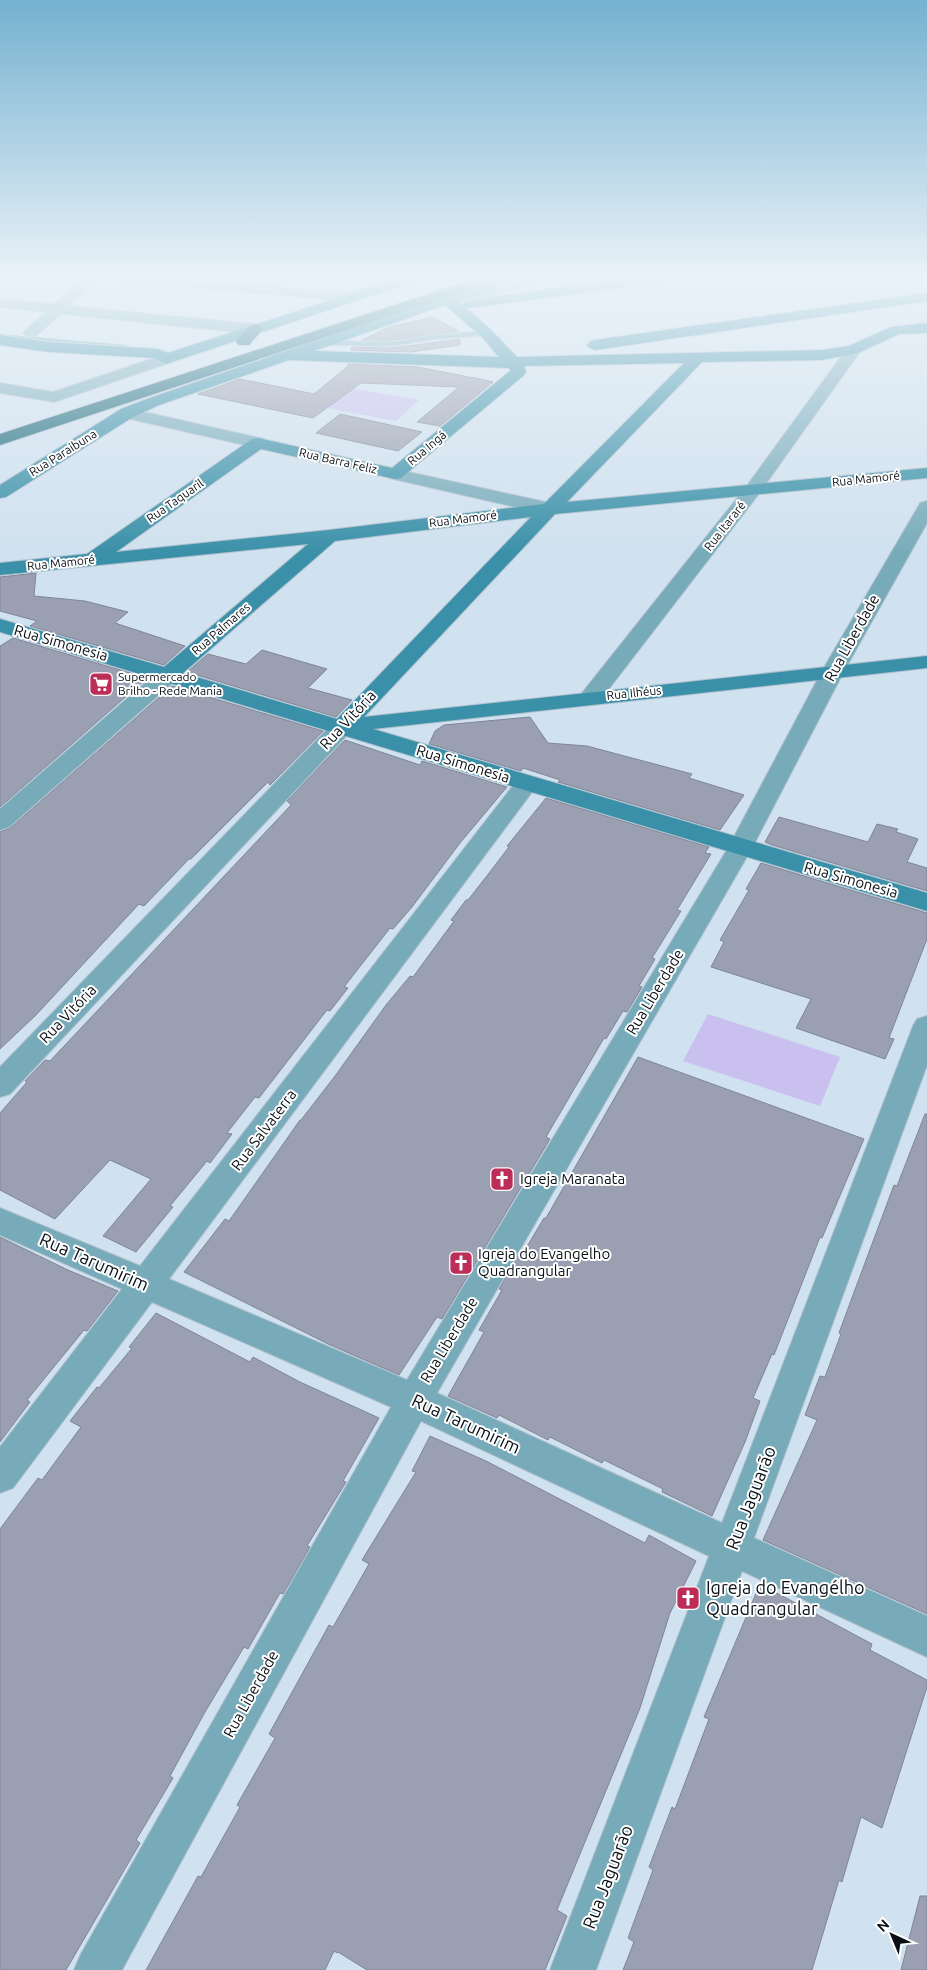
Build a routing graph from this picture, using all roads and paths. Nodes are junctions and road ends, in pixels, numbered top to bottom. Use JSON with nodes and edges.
{"nodes":[{"id":1,"x":134,"y":370,"type":"edge"},
{"id":2,"x":159,"y":370,"type":"edge"},
{"id":3,"x":209,"y":370,"type":"edge"},
{"id":4,"x":243,"y":370,"type":"edge"},
{"id":5,"x":518,"y":370,"type":"edge"},
{"id":6,"x":686,"y":370,"type":"edge"},
{"id":7,"x":839,"y":370,"type":"edge"},
{"id":8,"x":0,"y":388,"type":"edge"},
{"id":9,"x":37,"y":410,"type":"dead end"},
{"id":10,"x":127,"y":413,"type":"junction"},
{"id":11,"x":0,"y":440,"type":"edge"},
{"id":12,"x":258,"y":443,"type":"junction"},
{"id":13,"x":927,"y":473,"type":"edge"},
{"id":14,"x":395,"y":474,"type":"junction"},
{"id":15,"x":752,"y":491,"type":"junction"},
{"id":16,"x":0,"y":493,"type":"edge"},
{"id":17,"x":927,"y":507,"type":"edge"},
{"id":18,"x":550,"y":508,"type":"junction"},
{"id":19,"x":491,"y":515,"type":"junction"},
{"id":20,"x":329,"y":536,"type":"junction"},
{"id":21,"x":520,"y":539,"type":"junction"},
{"id":22,"x":92,"y":560,"type":"junction"},
{"id":23,"x":0,"y":569,"type":"edge"},
{"id":24,"x":2,"y":628,"type":"edge"},
{"id":25,"x":927,"y":662,"type":"edge"},
{"id":26,"x":833,"y":671,"type":"junction"},
{"id":27,"x":169,"y":674,"type":"junction"},
{"id":28,"x":590,"y":698,"type":"junction"},
{"id":29,"x":367,"y":700,"type":"junction"},
{"id":30,"x":342,"y":726,"type":"junction"},
{"id":31,"x":385,"y":732,"type":"junction"},
{"id":32,"x":527,"y":783,"type":"junction"},
{"id":33,"x":0,"y":822,"type":"edge"},
{"id":34,"x":740,"y":848,"type":"junction"},
{"id":35,"x":927,"y":902,"type":"edge"},
{"id":36,"x":927,"y":1026,"type":"edge"},
{"id":37,"x":0,"y":1086,"type":"edge"},
{"id":38,"x":0,"y":1221,"type":"edge"},
{"id":39,"x":146,"y":1285,"type":"junction"},
{"id":40,"x":414,"y":1400,"type":"junction"},
{"id":41,"x":0,"y":1476,"type":"edge"},
{"id":42,"x":733,"y":1547,"type":"junction"},
{"id":43,"x":927,"y":1637,"type":"edge"},
{"id":44,"x":97,"y":1970,"type":"edge"},
{"id":45,"x":573,"y":1970,"type":"edge"}],
"edges":[{"from":1,"to":8,"type":"street"},
{"from":2,"to":9,"type":"highway"},
{"from":3,"to":11,"type":"highway"},
{"from":4,"to":10,"type":"street","name":"Rua Paraibuna"},
{"from":5,"to":14,"type":"street","name":"Rua Ingá"},
{"from":6,"to":18,"type":"street","name":"Rua Vitória"},
{"from":7,"to":15,"type":"street","name":"Rua Itararé"},
{"from":10,"to":12,"type":"street","name":"Rua Barra Feliz"},
{"from":10,"to":16,"type":"street","name":"Rua Paraibuna"},
{"from":12,"to":14,"type":"street","name":"Rua Barra Feliz"},
{"from":12,"to":22,"type":"street","name":"Rua Taquaril"},
{"from":13,"to":15,"type":"street","name":"Rua Mamoré"},
{"from":14,"to":18,"type":"street","name":"Rua Barra Feliz"},
{"from":15,"to":18,"type":"street","name":"Rua Mamoré"},
{"from":15,"to":28,"type":"street","name":"Rua Itararé"},
{"from":17,"to":26,"type":"street","name":"Rua Liberdade"},
{"from":18,"to":19,"type":"street","name":"Rua Mamoré"},
{"from":18,"to":21,"type":"street","name":"Rua Vitória"},
{"from":19,"to":20,"type":"street","name":"Rua Mamoré"},
{"from":19,"to":21,"type":"street"},
{"from":20,"to":22,"type":"street","name":"Rua Mamoré"},
{"from":20,"to":27,"type":"street","name":"Rua Palmares"},
{"from":21,"to":29,"type":"street","name":"Rua Vitória"},
{"from":22,"to":23,"type":"street","name":"Rua Mamoré"},
{"from":24,"to":27,"type":"street","name":"Rua Simonesia"},
{"from":25,"to":26,"type":"street","name":"Rua Ilhéus"},
{"from":26,"to":28,"type":"street","name":"Rua Ilhéus"},
{"from":26,"to":34,"type":"street","name":"Rua Liberdade"},
{"from":27,"to":30,"type":"street","name":"Rua Simonesia"},
{"from":27,"to":33,"type":"street","name":"Rua Palmares"},
{"from":28,"to":31,"type":"street","name":"Rua Ilhéus"},
{"from":29,"to":30,"type":"street","name":"Rua Vitória"},
{"from":29,"to":31,"type":"street"},
{"from":30,"to":31,"type":"street","name":"Rua Simonesia"},
{"from":30,"to":37,"type":"street","name":"Rua Vitória"},
{"from":31,"to":32,"type":"street","name":"Rua Simonesia"},
{"from":32,"to":34,"type":"street","name":"Rua Simonesia"},
{"from":32,"to":39,"type":"street","name":"Rua Salvaterra"},
{"from":34,"to":35,"type":"street","name":"Rua Simonesia"},
{"from":34,"to":40,"type":"street","name":"Rua Liberdade"},
{"from":36,"to":42,"type":"street","name":"Rua Jaguarão"},
{"from":38,"to":39,"type":"street","name":"Rua Tarumirim"},
{"from":39,"to":40,"type":"street","name":"Rua Tarumirim"},
{"from":39,"to":41,"type":"street","name":"Rua Salvaterra"},
{"from":40,"to":42,"type":"street","name":"Rua Tarumirim"},
{"from":40,"to":44,"type":"street","name":"Rua Liberdade"},
{"from":42,"to":43,"type":"street","name":"Rua Tarumirim"},
{"from":42,"to":45,"type":"street","name":"Rua Jaguarão"}]}
